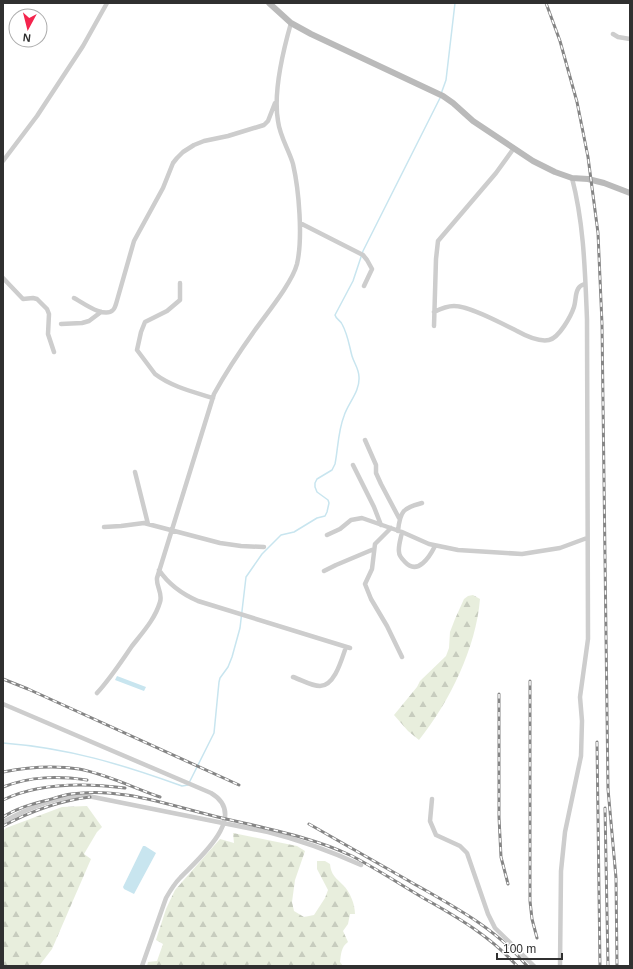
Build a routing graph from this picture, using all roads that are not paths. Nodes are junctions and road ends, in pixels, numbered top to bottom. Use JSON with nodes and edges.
{"nodes":[{"id":1,"x":108,"y":3,"type":"edge"},
{"id":2,"x":269,"y":3,"type":"edge"},
{"id":3,"x":291,"y":23,"type":"junction"},
{"id":4,"x":613,"y":34,"type":"dead end"},
{"id":5,"x":630,"y":39,"type":"edge"},
{"id":6,"x":276,"y":101,"type":"junction"},
{"id":7,"x":514,"y":148,"type":"junction"},
{"id":8,"x":3,"y":161,"type":"edge"},
{"id":9,"x":572,"y":178,"type":"junction"},
{"id":10,"x":630,"y":193,"type":"edge"},
{"id":11,"x":300,"y":223,"type":"junction"},
{"id":12,"x":3,"y":278,"type":"edge"},
{"id":13,"x":180,"y":283,"type":"dead end"},
{"id":14,"x":585,"y":284,"type":"junction"},
{"id":15,"x":364,"y":286,"type":"dead end"},
{"id":16,"x":74,"y":298,"type":"dead end"},
{"id":17,"x":101,"y":312,"type":"junction"},
{"id":18,"x":434,"y":312,"type":"junction"},
{"id":19,"x":61,"y":324,"type":"dead end"},
{"id":20,"x":434,"y":326,"type":"dead end"},
{"id":21,"x":54,"y":352,"type":"dead end"},
{"id":22,"x":213,"y":398,"type":"junction"},
{"id":23,"x":365,"y":440,"type":"dead end"},
{"id":24,"x":353,"y":465,"type":"dead end"},
{"id":25,"x":135,"y":472,"type":"dead end"},
{"id":26,"x":422,"y":503,"type":"dead end"},
{"id":27,"x":399,"y":518,"type":"junction"},
{"id":28,"x":148,"y":524,"type":"junction"},
{"id":29,"x":381,"y":525,"type":"junction"},
{"id":30,"x":104,"y":527,"type":"dead end"},
{"id":31,"x":391,"y":528,"type":"junction"},
{"id":32,"x":172,"y":531,"type":"junction"},
{"id":33,"x":400,"y":532,"type":"junction"},
{"id":34,"x":327,"y":535,"type":"dead end"},
{"id":35,"x":588,"y":538,"type":"junction"},
{"id":36,"x":436,"y":546,"type":"junction"},
{"id":37,"x":264,"y":547,"type":"dead end"},
{"id":38,"x":374,"y":549,"type":"junction"},
{"id":39,"x":159,"y":570,"type":"junction"},
{"id":40,"x":324,"y":571,"type":"dead end"},
{"id":41,"x":402,"y":657,"type":"dead end"},
{"id":42,"x":294,"y":677,"type":"dead end"},
{"id":43,"x":97,"y":693,"type":"dead end"},
{"id":44,"x":3,"y":704,"type":"edge"},
{"id":45,"x":432,"y":799,"type":"dead end"},
{"id":46,"x":3,"y":822,"type":"edge"},
{"id":47,"x":224,"y":824,"type":"junction"},
{"id":48,"x":361,"y":865,"type":"dead end"},
{"id":49,"x":142,"y":966,"type":"edge"},
{"id":50,"x":534,"y":966,"type":"edge"},
{"id":51,"x":560,"y":966,"type":"edge"}],
"edges":[{"from":1,"to":8,"type":"street"},
{"from":2,"to":3,"type":"main road"},
{"from":3,"to":6,"type":"street"},
{"from":3,"to":7,"type":"main road"},
{"from":4,"to":5,"type":"street"},
{"from":6,"to":11,"type":"street"},
{"from":6,"to":17,"type":"street"},
{"from":7,"to":9,"type":"main road"},
{"from":7,"to":18,"type":"street"},
{"from":9,"to":10,"type":"main road"},
{"from":9,"to":14,"type":"street"},
{"from":11,"to":15,"type":"street"},
{"from":11,"to":22,"type":"street"},
{"from":12,"to":21,"type":"street"},
{"from":13,"to":22,"type":"street"},
{"from":14,"to":18,"type":"street"},
{"from":14,"to":35,"type":"street"},
{"from":16,"to":17,"type":"street"},
{"from":17,"to":19,"type":"street"},
{"from":18,"to":20,"type":"street"},
{"from":22,"to":32,"type":"street"},
{"from":23,"to":27,"type":"street"},
{"from":24,"to":29,"type":"street"},
{"from":25,"to":28,"type":"street"},
{"from":26,"to":27,"type":"street"},
{"from":27,"to":33,"type":"street"},
{"from":28,"to":30,"type":"street"},
{"from":28,"to":32,"type":"street"},
{"from":29,"to":31,"type":"street"},
{"from":29,"to":34,"type":"street"},
{"from":31,"to":33,"type":"street"},
{"from":31,"to":38,"type":"street"},
{"from":32,"to":37,"type":"street"},
{"from":32,"to":39,"type":"street"},
{"from":33,"to":36,"type":"street"},
{"from":33,"to":36,"type":"street"},
{"from":35,"to":36,"type":"street"},
{"from":35,"to":51,"type":"street"},
{"from":38,"to":40,"type":"street"},
{"from":38,"to":41,"type":"street"},
{"from":39,"to":42,"type":"street"},
{"from":39,"to":43,"type":"street"},
{"from":44,"to":47,"type":"street"},
{"from":45,"to":50,"type":"street"},
{"from":46,"to":47,"type":"street"},
{"from":47,"to":48,"type":"street"},
{"from":47,"to":49,"type":"street"}]}
